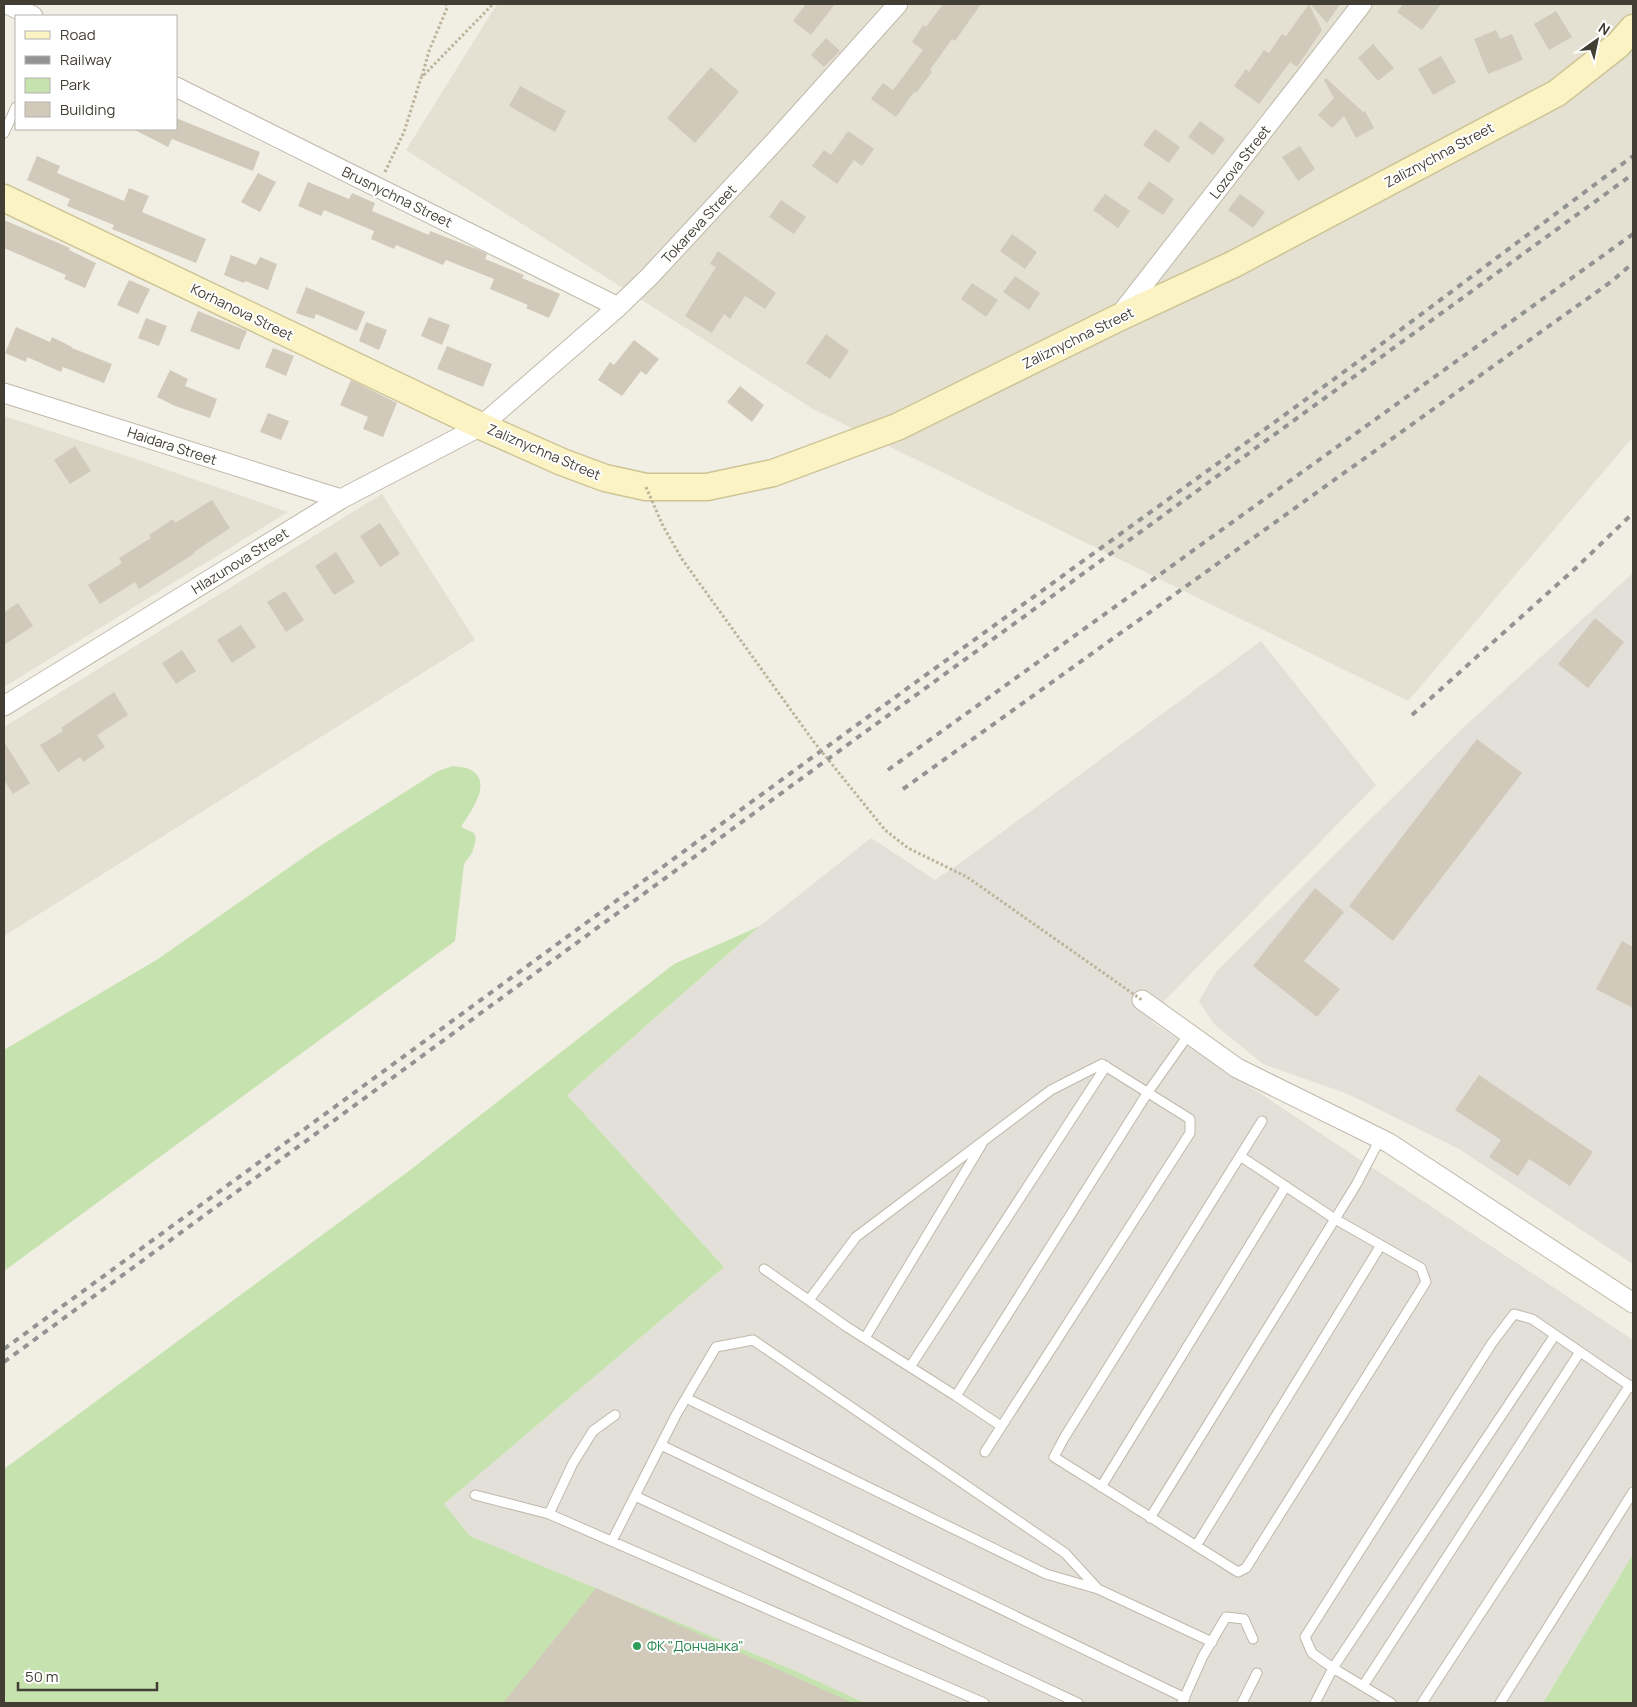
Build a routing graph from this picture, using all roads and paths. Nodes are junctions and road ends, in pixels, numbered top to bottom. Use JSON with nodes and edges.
{"nodes":[{"id":1,"x":7,"y":4,"type":"edge"},
{"id":2,"x":446,"y":4,"type":"edge"},
{"id":3,"x":493,"y":4,"type":"edge"},
{"id":4,"x":898,"y":4,"type":"edge"},
{"id":5,"x":1362,"y":4,"type":"edge"},
{"id":6,"x":31,"y":15,"type":"edge"},
{"id":7,"x":1633,"y":28,"type":"edge"},
{"id":8,"x":421,"y":78,"type":"junction"},
{"id":9,"x":178,"y":88,"type":"edge"},
{"id":10,"x":15,"y":109,"type":"edge"},
{"id":11,"x":4,"y":133,"type":"edge"},
{"id":12,"x":378,"y":187,"type":"junction"},
{"id":13,"x":4,"y":198,"type":"edge"},
{"id":14,"x":618,"y":307,"type":"junction"},
{"id":15,"x":1116,"y":319,"type":"junction"},
{"id":16,"x":4,"y":393,"type":"edge"},
{"id":17,"x":481,"y":426,"type":"junction"},
{"id":18,"x":646,"y":487,"type":"junction"},
{"id":19,"x":341,"y":499,"type":"junction"},
{"id":20,"x":4,"y":706,"type":"edge"},
{"id":21,"x":1142,"y":1000,"type":"joint"},
{"id":22,"x":1189,"y":1034,"type":"junction"},
{"id":23,"x":1106,"y":1066,"type":"junction"},
{"id":24,"x":1148,"y":1092,"type":"junction"},
{"id":25,"x":1262,"y":1120,"type":"dead end"},
{"id":26,"x":1380,"y":1139,"type":"junction"},
{"id":27,"x":985,"y":1140,"type":"junction"},
{"id":28,"x":1240,"y":1156,"type":"junction"},
{"id":29,"x":1286,"y":1186,"type":"junction"},
{"id":30,"x":1335,"y":1219,"type":"junction"},
{"id":31,"x":1381,"y":1245,"type":"junction"},
{"id":32,"x":764,"y":1269,"type":"dead end"},
{"id":33,"x":809,"y":1300,"type":"junction"},
{"id":34,"x":1633,"y":1303,"type":"edge"},
{"id":35,"x":1555,"y":1335,"type":"junction"},
{"id":36,"x":865,"y":1338,"type":"junction"},
{"id":37,"x":1580,"y":1352,"type":"junction"},
{"id":38,"x":910,"y":1367,"type":"junction"},
{"id":39,"x":1631,"y":1387,"type":"edge"},
{"id":40,"x":956,"y":1396,"type":"junction"},
{"id":41,"x":686,"y":1398,"type":"junction"},
{"id":42,"x":615,"y":1415,"type":"dead end"},
{"id":43,"x":1000,"y":1426,"type":"junction"},
{"id":44,"x":661,"y":1445,"type":"junction"},
{"id":45,"x":985,"y":1452,"type":"dead end"},
{"id":46,"x":1101,"y":1487,"type":"junction"},
{"id":47,"x":1633,"y":1492,"type":"edge"},
{"id":48,"x":476,"y":1495,"type":"dead end"},
{"id":49,"x":635,"y":1496,"type":"junction"},
{"id":50,"x":549,"y":1514,"type":"junction"},
{"id":51,"x":1150,"y":1518,"type":"junction"},
{"id":52,"x":612,"y":1541,"type":"junction"},
{"id":53,"x":1196,"y":1546,"type":"junction"},
{"id":54,"x":1098,"y":1589,"type":"junction"},
{"id":55,"x":1253,"y":1639,"type":"dead end"},
{"id":56,"x":1212,"y":1642,"type":"junction"},
{"id":57,"x":1333,"y":1668,"type":"junction"},
{"id":58,"x":1257,"y":1673,"type":"dead end"},
{"id":59,"x":1363,"y":1686,"type":"junction"},
{"id":60,"x":1184,"y":1700,"type":"edge"},
{"id":61,"x":984,"y":1703,"type":"edge"},
{"id":62,"x":1078,"y":1703,"type":"edge"},
{"id":63,"x":1242,"y":1703,"type":"edge"},
{"id":64,"x":1315,"y":1703,"type":"edge"},
{"id":65,"x":1391,"y":1703,"type":"edge"},
{"id":66,"x":1422,"y":1703,"type":"edge"},
{"id":67,"x":1500,"y":1703,"type":"edge"}],
"edges":[{"from":1,"to":6,"type":"street"},
{"from":2,"to":8,"type":"path"},
{"from":3,"to":8,"type":"path"},
{"from":4,"to":14,"type":"street","name":"Tokareva Street"},
{"from":5,"to":15,"type":"street","name":"Lozova Street"},
{"from":7,"to":15,"type":"main road","name":"Zaliznychna Street"},
{"from":8,"to":12,"type":"path"},
{"from":9,"to":12,"type":"street","name":"Brusnychna Street"},
{"from":10,"to":11,"type":"lane"},
{"from":12,"to":14,"type":"street","name":"Brusnychna Street"},
{"from":13,"to":17,"type":"main road","name":"Korhanova Street"},
{"from":14,"to":17,"type":"street","name":"Tokareva Street"},
{"from":15,"to":18,"type":"main road","name":"Zaliznychna Street"},
{"from":16,"to":19,"type":"street","name":"Haidara Street"},
{"from":17,"to":18,"type":"main road","name":"Zaliznychna Street"},
{"from":17,"to":19,"type":"street","name":"Hlazunova Street"},
{"from":18,"to":21,"type":"path","bridge":true},
{"from":19,"to":20,"type":"street","name":"Hlazunova Street"},
{"from":21,"to":22,"type":"street"},
{"from":22,"to":24,"type":"lane"},
{"from":22,"to":26,"type":"street"},
{"from":23,"to":24,"type":"lane"},
{"from":23,"to":27,"type":"lane"},
{"from":23,"to":38,"type":"lane"},
{"from":24,"to":40,"type":"lane"},
{"from":24,"to":43,"type":"lane"},
{"from":25,"to":28,"type":"lane"},
{"from":26,"to":30,"type":"lane"},
{"from":26,"to":34,"type":"street"},
{"from":27,"to":33,"type":"lane"},
{"from":27,"to":36,"type":"lane"},
{"from":28,"to":29,"type":"lane"},
{"from":28,"to":46,"type":"lane"},
{"from":29,"to":30,"type":"lane"},
{"from":29,"to":46,"type":"lane"},
{"from":30,"to":31,"type":"lane"},
{"from":30,"to":51,"type":"lane"},
{"from":31,"to":53,"type":"lane"},
{"from":31,"to":53,"type":"lane"},
{"from":32,"to":33,"type":"lane"},
{"from":33,"to":36,"type":"lane"},
{"from":35,"to":37,"type":"lane"},
{"from":35,"to":57,"type":"lane"},
{"from":35,"to":57,"type":"lane"},
{"from":36,"to":38,"type":"lane"},
{"from":37,"to":39,"type":"lane"},
{"from":37,"to":59,"type":"lane"},
{"from":38,"to":40,"type":"lane"},
{"from":39,"to":66,"type":"lane"},
{"from":40,"to":43,"type":"lane"},
{"from":41,"to":44,"type":"lane"},
{"from":41,"to":54,"type":"lane"},
{"from":41,"to":54,"type":"lane"},
{"from":42,"to":50,"type":"lane"},
{"from":43,"to":45,"type":"lane"},
{"from":44,"to":49,"type":"lane"},
{"from":44,"to":60,"type":"lane"},
{"from":46,"to":51,"type":"lane"},
{"from":47,"to":67,"type":"lane"},
{"from":48,"to":50,"type":"lane"},
{"from":49,"to":52,"type":"lane"},
{"from":49,"to":62,"type":"lane"},
{"from":50,"to":52,"type":"lane"},
{"from":51,"to":53,"type":"lane"},
{"from":52,"to":61,"type":"lane"},
{"from":54,"to":56,"type":"lane"},
{"from":55,"to":56,"type":"lane"},
{"from":56,"to":60,"type":"lane"},
{"from":57,"to":59,"type":"lane"},
{"from":57,"to":64,"type":"lane"},
{"from":58,"to":63,"type":"lane"},
{"from":59,"to":65,"type":"lane"}]}
